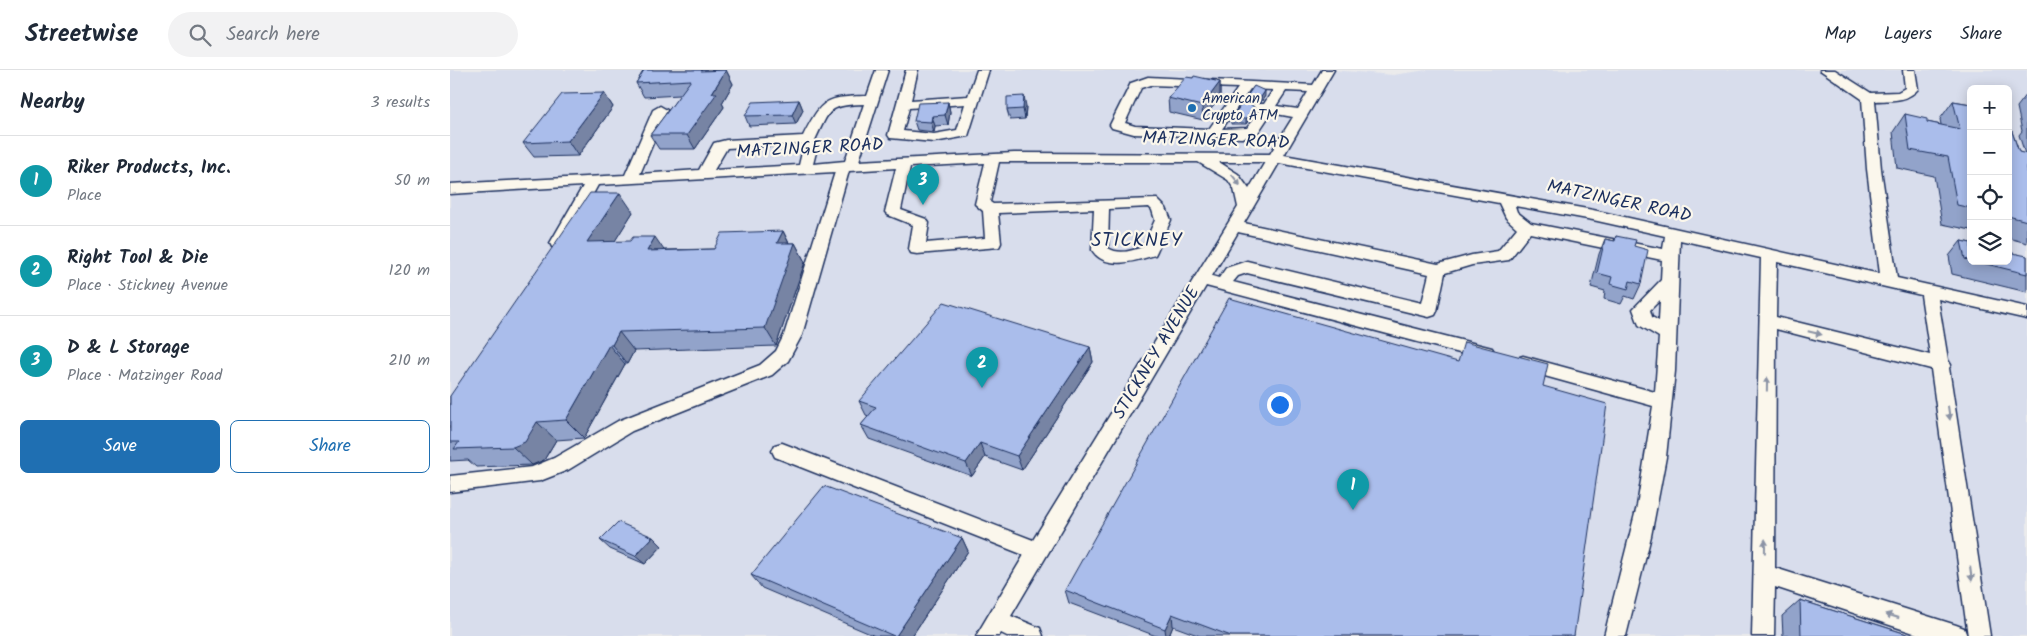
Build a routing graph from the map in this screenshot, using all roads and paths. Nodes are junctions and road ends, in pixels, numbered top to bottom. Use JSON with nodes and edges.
{"nodes":[{"id":1,"x":912,"y":70,"type":"edge"},
{"id":2,"x":983,"y":70,"type":"edge"},
{"id":3,"x":1328,"y":70,"type":"edge"},
{"id":4,"x":1826,"y":70,"type":"edge"},
{"id":5,"x":1909,"y":70,"type":"edge"},
{"id":6,"x":882,"y":71,"type":"edge"},
{"id":7,"x":1282,"y":87,"type":"junction"},
{"id":8,"x":1316,"y":89,"type":"junction"},
{"id":9,"x":1868,"y":97,"type":"junction"},
{"id":10,"x":872,"y":100,"type":"junction"},
{"id":11,"x":974,"y":100,"type":"junction"},
{"id":12,"x":904,"y":104,"type":"junction"},
{"id":13,"x":1250,"y":105,"type":"junction"},
{"id":14,"x":660,"y":110,"type":"dead end"},
{"id":15,"x":1301,"y":114,"type":"junction"},
{"id":16,"x":1178,"y":132,"type":"junction"},
{"id":17,"x":1213,"y":133,"type":"junction"},
{"id":18,"x":808,"y":140,"type":"junction"},
{"id":19,"x":1176,"y":158,"type":"junction"},
{"id":20,"x":1274,"y":158,"type":"junction"},
{"id":21,"x":993,"y":159,"type":"junction"},
{"id":22,"x":904,"y":162,"type":"junction"},
{"id":23,"x":848,"y":165,"type":"junction"},
{"id":24,"x":805,"y":168,"type":"junction"},
{"id":25,"x":704,"y":174,"type":"junction"},
{"id":26,"x":631,"y":178,"type":"junction"},
{"id":27,"x":594,"y":180,"type":"junction"},
{"id":28,"x":450,"y":189,"type":"edge"},
{"id":29,"x":1504,"y":198,"type":"junction"},
{"id":30,"x":1102,"y":204,"type":"junction"},
{"id":31,"x":1245,"y":206,"type":"junction"},
{"id":32,"x":990,"y":209,"type":"junction"},
{"id":33,"x":1233,"y":226,"type":"junction"},
{"id":34,"x":1526,"y":228,"type":"junction"},
{"id":35,"x":1673,"y":232,"type":"junction"},
{"id":36,"x":1769,"y":254,"type":"junction"},
{"id":37,"x":1669,"y":256,"type":"junction"},
{"id":38,"x":550,"y":257,"type":"edge"},
{"id":39,"x":1438,"y":270,"type":"junction"},
{"id":40,"x":1201,"y":279,"type":"junction"},
{"id":41,"x":1669,"y":282,"type":"junction"},
{"id":42,"x":1889,"y":282,"type":"junction"},
{"id":43,"x":1222,"y":285,"type":"junction"},
{"id":44,"x":1929,"y":291,"type":"junction"},
{"id":45,"x":2027,"y":313,"type":"edge"},
{"id":46,"x":1768,"y":321,"type":"junction"},
{"id":47,"x":1668,"y":334,"type":"junction"},
{"id":48,"x":1942,"y":365,"type":"junction"},
{"id":49,"x":1663,"y":401,"type":"junction"},
{"id":50,"x":782,"y":451,"type":"dead end"},
{"id":51,"x":450,"y":484,"type":"edge"},
{"id":52,"x":1038,"y":551,"type":"junction"},
{"id":53,"x":1764,"y":574,"type":"junction"},
{"id":54,"x":992,"y":628,"type":"edge"},
{"id":55,"x":1032,"y":636,"type":"edge"},
{"id":56,"x":1615,"y":636,"type":"edge"},
{"id":57,"x":1763,"y":636,"type":"edge"},
{"id":58,"x":1956,"y":636,"type":"edge"},
{"id":59,"x":1979,"y":636,"type":"edge"}],
"edges":[{"from":1,"to":12,"type":"street"},
{"from":2,"to":11,"type":"street"},
{"from":3,"to":8,"type":"street","name":"STICKNEY AVENUE"},
{"from":4,"to":9,"type":"street"},
{"from":5,"to":9,"type":"street"},
{"from":6,"to":10,"type":"street"},
{"from":7,"to":8,"type":"street"},
{"from":7,"to":13,"type":"street"},
{"from":7,"to":13,"type":"street"},
{"from":8,"to":15,"type":"street","name":"STICKNEY AVENUE"},
{"from":9,"to":42,"type":"street"},
{"from":10,"to":18,"type":"street"},
{"from":10,"to":23,"type":"street"},
{"from":11,"to":12,"type":"street"},
{"from":11,"to":12,"type":"street"},
{"from":13,"to":15,"type":"street"},
{"from":13,"to":16,"type":"street"},
{"from":13,"to":17,"type":"street"},
{"from":13,"to":17,"type":"street"},
{"from":14,"to":26,"type":"street"},
{"from":15,"to":20,"type":"street","name":"STICKNEY AVENUE"},
{"from":16,"to":17,"type":"street"},
{"from":16,"to":19,"type":"street"},
{"from":18,"to":24,"type":"street"},
{"from":18,"to":25,"type":"street"},
{"from":19,"to":20,"type":"street","name":"MATZINGER ROAD"},
{"from":19,"to":21,"type":"street","name":"MATZINGER ROAD"},
{"from":19,"to":31,"type":"street","one_way":true},
{"from":20,"to":29,"type":"street","name":"MATZINGER ROAD"},
{"from":20,"to":31,"type":"street","name":"STICKNEY AVENUE"},
{"from":21,"to":22,"type":"street","name":"MATZINGER ROAD"},
{"from":21,"to":32,"type":"street"},
{"from":22,"to":23,"type":"street","name":"MATZINGER ROAD"},
{"from":22,"to":32,"type":"street"},
{"from":23,"to":24,"type":"street","name":"MATZINGER ROAD"},
{"from":23,"to":51,"type":"street"},
{"from":24,"to":25,"type":"street","name":"MATZINGER ROAD"},
{"from":25,"to":26,"type":"street","name":"MATZINGER ROAD"},
{"from":26,"to":27,"type":"street","name":"MATZINGER ROAD"},
{"from":27,"to":28,"type":"street","name":"MATZINGER ROAD"},
{"from":27,"to":38,"type":"street"},
{"from":29,"to":34,"type":"street"},
{"from":29,"to":35,"type":"street","name":"MATZINGER ROAD"},
{"from":30,"to":30,"type":"street"},
{"from":30,"to":32,"type":"street"},
{"from":31,"to":33,"type":"street","name":"STICKNEY AVENUE"},
{"from":33,"to":39,"type":"street"},
{"from":33,"to":40,"type":"street","name":"STICKNEY AVENUE"},
{"from":34,"to":37,"type":"street"},
{"from":34,"to":39,"type":"street"},
{"from":35,"to":36,"type":"street","name":"MATZINGER ROAD"},
{"from":35,"to":37,"type":"street"},
{"from":36,"to":42,"type":"street","name":"MATZINGER ROAD"},
{"from":36,"to":46,"type":"street"},
{"from":37,"to":41,"type":"street"},
{"from":39,"to":43,"type":"street"},
{"from":40,"to":43,"type":"street"},
{"from":40,"to":52,"type":"street","name":"STICKNEY AVENUE"},
{"from":41,"to":47,"type":"street"},
{"from":41,"to":47,"type":"street"},
{"from":42,"to":44,"type":"street","name":"MATZINGER ROAD"},
{"from":43,"to":49,"type":"street"},
{"from":44,"to":45,"type":"street","name":"MATZINGER ROAD"},
{"from":44,"to":48,"type":"street"},
{"from":46,"to":48,"type":"street","one_way":true},
{"from":53,"to":46,"type":"street","one_way":true},
{"from":47,"to":49,"type":"street"},
{"from":48,"to":59,"type":"street","one_way":true},
{"from":49,"to":56,"type":"street"},
{"from":50,"to":52,"type":"street"},
{"from":52,"to":54,"type":"street","name":"STICKNEY AVENUE"},
{"from":53,"to":57,"type":"street"},
{"from":58,"to":53,"type":"street","one_way":true},
{"from":54,"to":55,"type":"street"}]}
